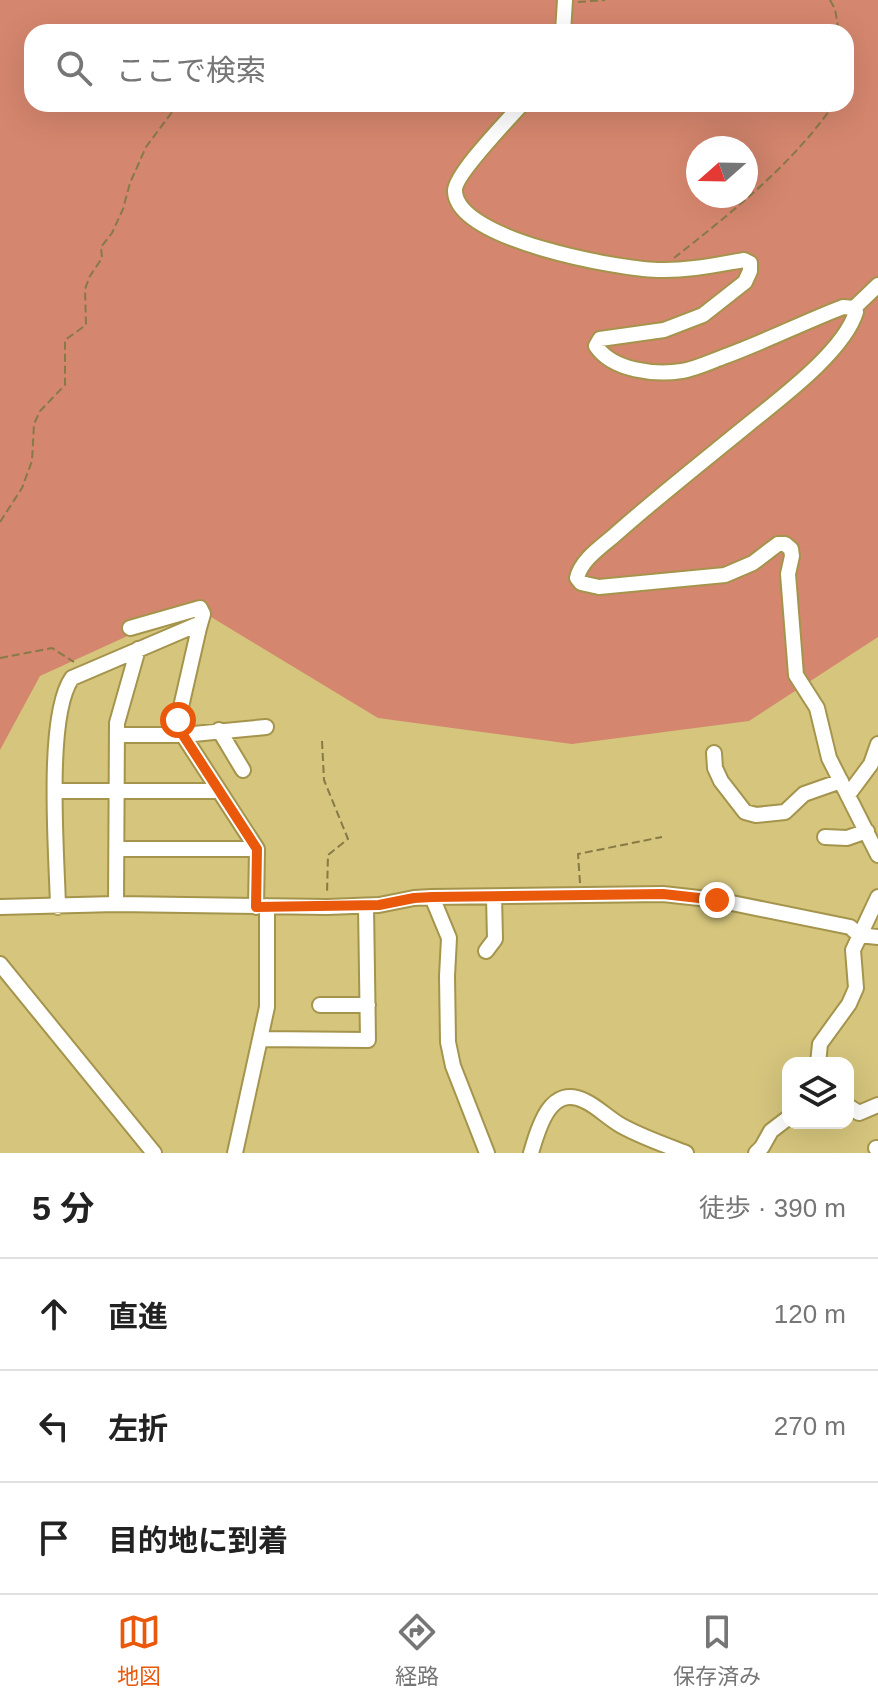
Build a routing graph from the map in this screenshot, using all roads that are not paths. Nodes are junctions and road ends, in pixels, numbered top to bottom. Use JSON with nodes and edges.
{"nodes":[{"id":1,"x":565,"y":2,"type":"edge"},
{"id":2,"x":564,"y":24,"type":"edge"},
{"id":3,"x":515,"y":112,"type":"edge"},
{"id":4,"x":878,"y":285,"type":"edge"},
{"id":5,"x":854,"y":308,"type":"junction"},
{"id":6,"x":130,"y":628,"type":"dead end"},
{"id":7,"x":199,"y":628,"type":"junction"},
{"id":8,"x":138,"y":649,"type":"junction"},
{"id":9,"x":266,"y":727,"type":"dead end"},
{"id":10,"x":219,"y":730,"type":"junction"},
{"id":11,"x":117,"y":735,"type":"junction"},
{"id":12,"x":183,"y":735,"type":"junction"},
{"id":13,"x":878,"y":744,"type":"edge"},
{"id":14,"x":714,"y":753,"type":"dead end"},
{"id":15,"x":243,"y":770,"type":"dead end"},
{"id":16,"x":844,"y":788,"type":"junction"},
{"id":17,"x":56,"y":791,"type":"junction"},
{"id":18,"x":218,"y":791,"type":"junction"},
{"id":19,"x":117,"y":792,"type":"junction"},
{"id":20,"x":867,"y":831,"type":"junction"},
{"id":21,"x":825,"y":837,"type":"dead end"},
{"id":22,"x":118,"y":849,"type":"junction"},
{"id":23,"x":257,"y":849,"type":"junction"},
{"id":24,"x":878,"y":855,"type":"edge"},
{"id":25,"x":432,"y":897,"type":"junction"},
{"id":26,"x":494,"y":897,"type":"junction"},
{"id":27,"x":878,"y":897,"type":"edge"},
{"id":28,"x":116,"y":904,"type":"junction"},
{"id":29,"x":262,"y":906,"type":"junction"},
{"id":30,"x":366,"y":906,"type":"junction"},
{"id":31,"x":0,"y":907,"type":"edge"},
{"id":32,"x":58,"y":907,"type":"junction"},
{"id":33,"x":859,"y":935,"type":"junction"},
{"id":34,"x":878,"y":937,"type":"edge"},
{"id":35,"x":486,"y":951,"type":"dead end"},
{"id":36,"x":0,"y":964,"type":"edge"},
{"id":37,"x":320,"y":1005,"type":"dead end"},
{"id":38,"x":368,"y":1005,"type":"junction"},
{"id":39,"x":261,"y":1039,"type":"junction"},
{"id":40,"x":819,"y":1057,"type":"edge"},
{"id":41,"x":878,"y":1105,"type":"edge"},
{"id":42,"x":854,"y":1110,"type":"edge"},
{"id":43,"x":782,"y":1123,"type":"edge"},
{"id":44,"x":154,"y":1153,"type":"edge"},
{"id":45,"x":235,"y":1153,"type":"edge"},
{"id":46,"x":487,"y":1153,"type":"edge"},
{"id":47,"x":531,"y":1153,"type":"edge"},
{"id":48,"x":686,"y":1153,"type":"edge"},
{"id":49,"x":756,"y":1153,"type":"edge"}],
"edges":[{"from":1,"to":2,"type":"street"},
{"from":3,"to":5,"type":"street"},
{"from":4,"to":5,"type":"street"},
{"from":5,"to":16,"type":"street"},
{"from":6,"to":7,"type":"street"},
{"from":7,"to":8,"type":"street"},
{"from":7,"to":12,"type":"street"},
{"from":8,"to":11,"type":"street"},
{"from":8,"to":17,"type":"street"},
{"from":9,"to":10,"type":"street"},
{"from":10,"to":12,"type":"street"},
{"from":10,"to":15,"type":"street"},
{"from":11,"to":12,"type":"street"},
{"from":11,"to":19,"type":"street"},
{"from":12,"to":18,"type":"street"},
{"from":13,"to":16,"type":"street"},
{"from":14,"to":16,"type":"street"},
{"from":16,"to":20,"type":"street"},
{"from":17,"to":19,"type":"street"},
{"from":17,"to":32,"type":"street"},
{"from":18,"to":19,"type":"street"},
{"from":18,"to":23,"type":"street"},
{"from":19,"to":22,"type":"street"},
{"from":20,"to":21,"type":"street"},
{"from":20,"to":24,"type":"street"},
{"from":22,"to":23,"type":"street"},
{"from":22,"to":28,"type":"street"},
{"from":23,"to":29,"type":"street"},
{"from":25,"to":26,"type":"street"},
{"from":25,"to":30,"type":"street"},
{"from":25,"to":46,"type":"street"},
{"from":26,"to":33,"type":"street"},
{"from":26,"to":35,"type":"street"},
{"from":27,"to":33,"type":"street"},
{"from":28,"to":29,"type":"street"},
{"from":28,"to":32,"type":"street"},
{"from":29,"to":30,"type":"street"},
{"from":29,"to":39,"type":"street"},
{"from":30,"to":38,"type":"street"},
{"from":31,"to":32,"type":"street"},
{"from":33,"to":34,"type":"street"},
{"from":33,"to":40,"type":"street"},
{"from":36,"to":44,"type":"street"},
{"from":37,"to":38,"type":"street"},
{"from":38,"to":39,"type":"street"},
{"from":39,"to":45,"type":"street"},
{"from":41,"to":42,"type":"street"},
{"from":43,"to":49,"type":"street"},
{"from":47,"to":48,"type":"street"}]}
